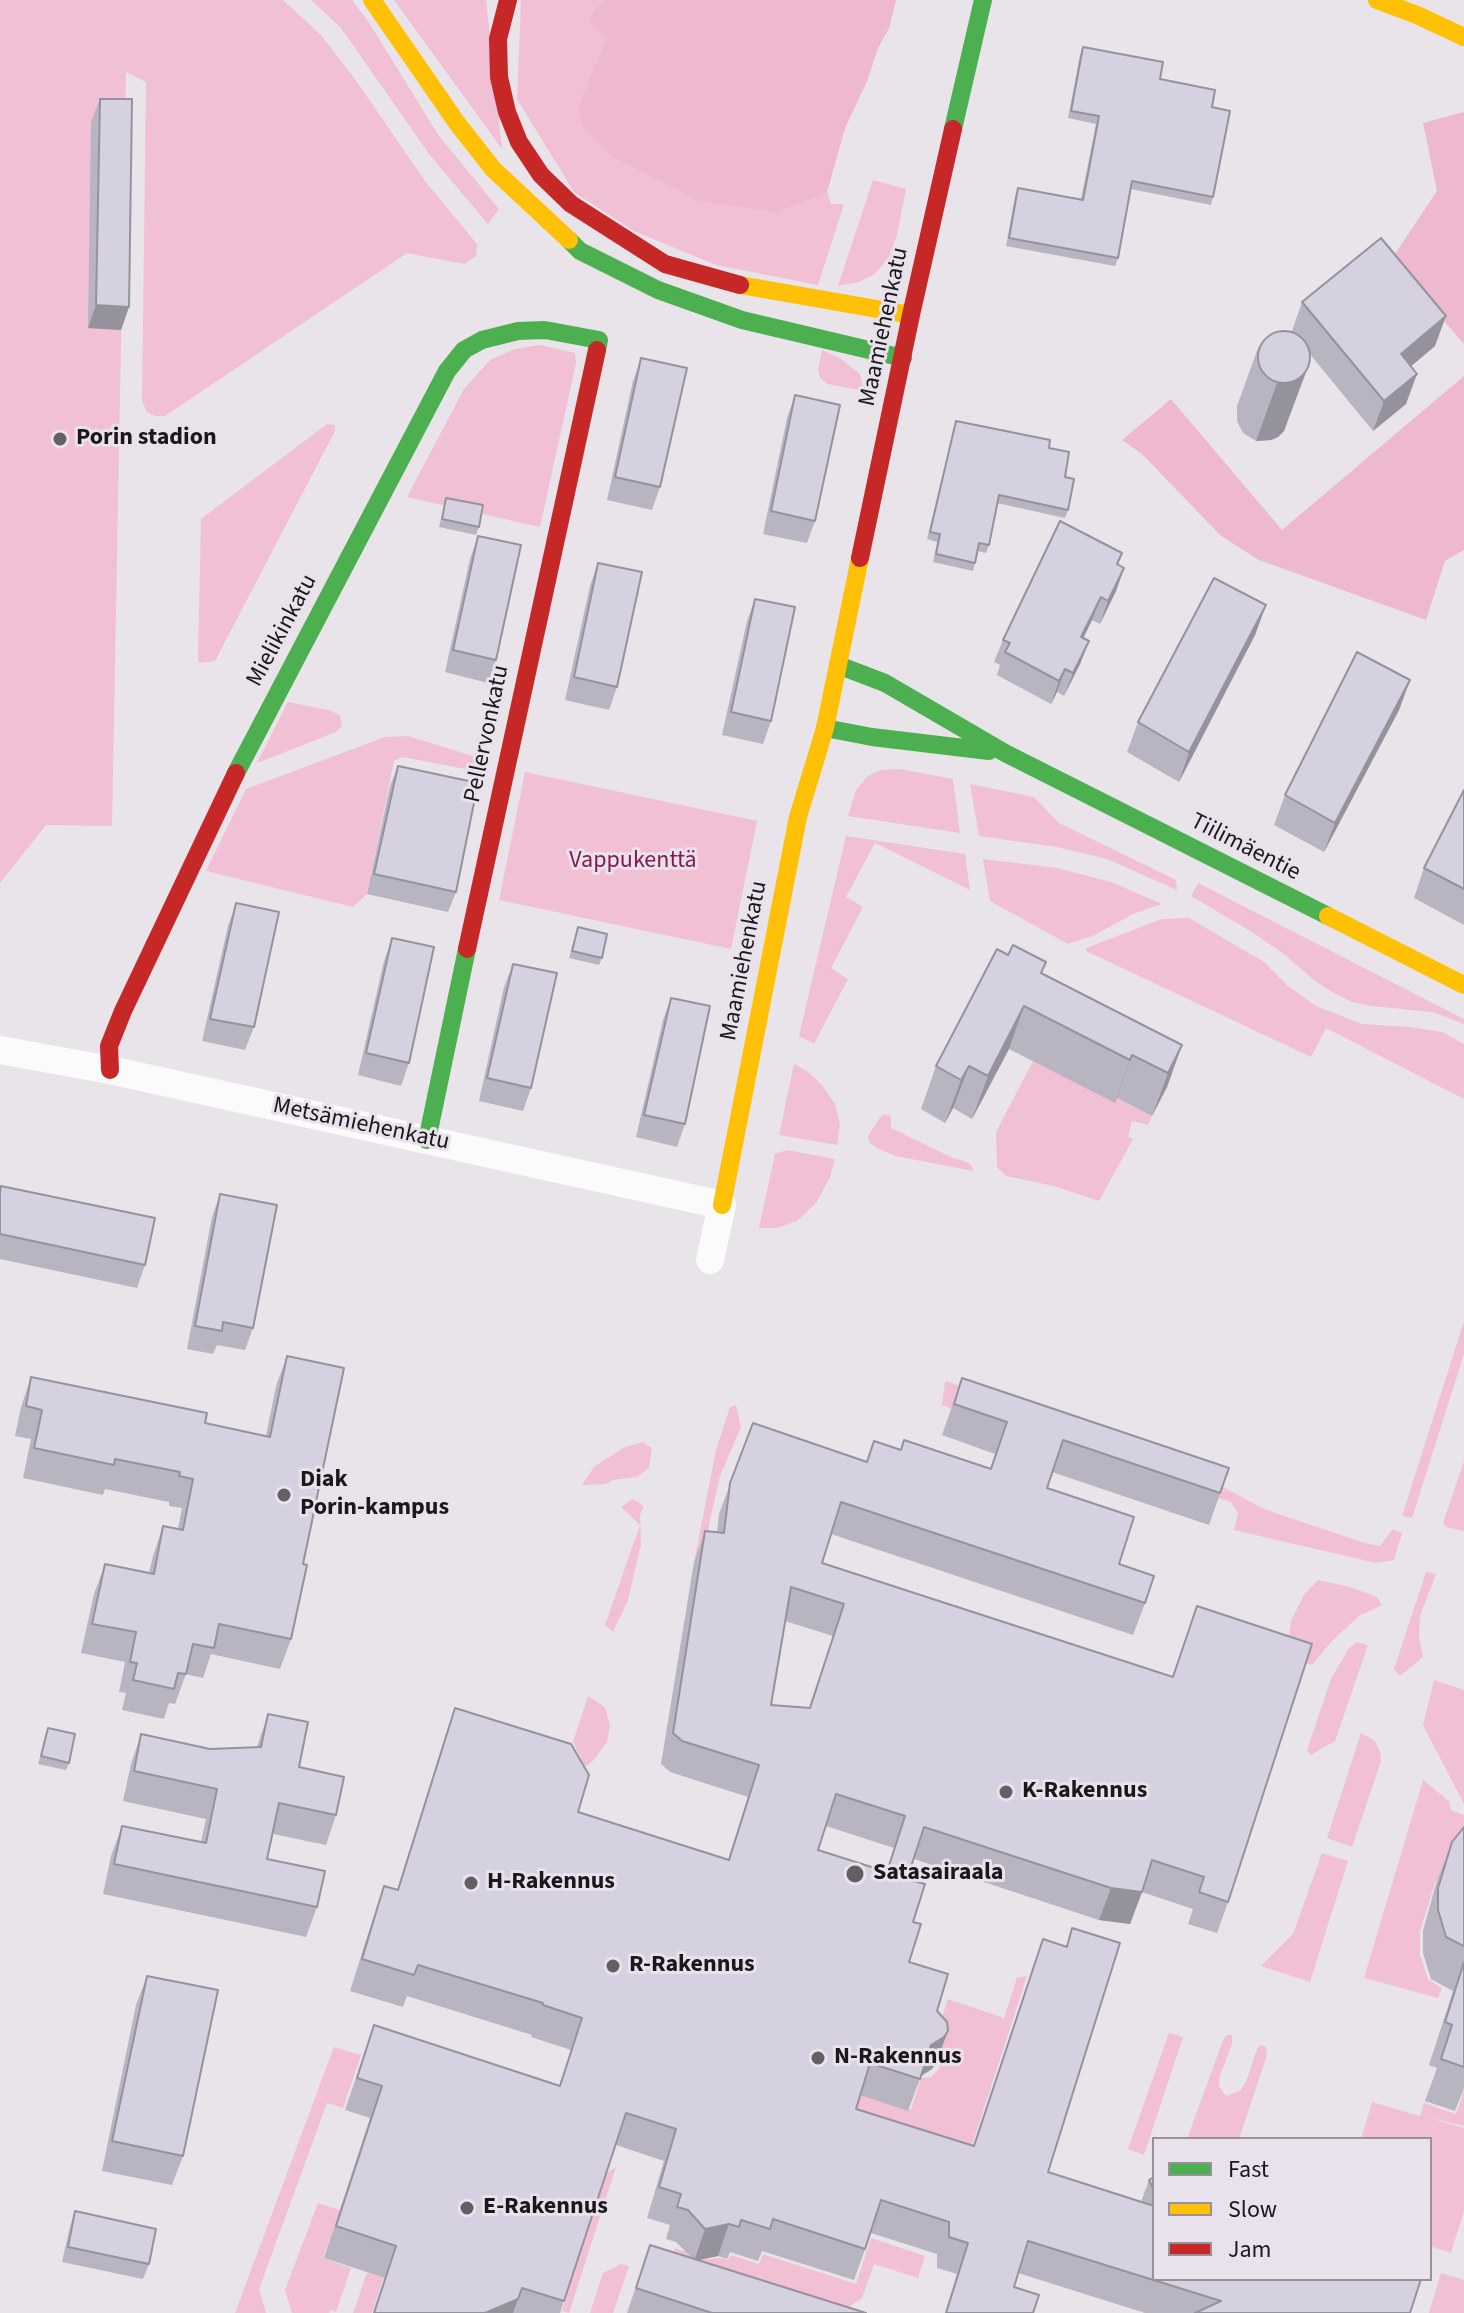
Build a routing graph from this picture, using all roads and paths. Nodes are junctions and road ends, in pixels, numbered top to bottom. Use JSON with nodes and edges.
{"nodes":[{"id":1,"x":372,"y":0,"type":"edge"},
{"id":2,"x":508,"y":0,"type":"edge"},
{"id":3,"x":983,"y":0,"type":"edge"},
{"id":4,"x":1377,"y":0,"type":"edge"},
{"id":5,"x":1464,"y":37,"type":"edge"},
{"id":6,"x":911,"y":315,"type":"junction"},
{"id":7,"x":599,"y":340,"type":"joint"},
{"id":8,"x":903,"y":358,"type":"junction"},
{"id":9,"x":838,"y":665,"type":"junction"},
{"id":10,"x":825,"y":728,"type":"junction"},
{"id":11,"x":1005,"y":753,"type":"junction"},
{"id":12,"x":1464,"y":985,"type":"edge"},
{"id":13,"x":0,"y":1050,"type":"edge"},
{"id":14,"x":110,"y":1070,"type":"junction"},
{"id":15,"x":427,"y":1140,"type":"junction"},
{"id":16,"x":722,"y":1205,"type":"junction"},
{"id":17,"x":710,"y":1260,"type":"dead end"}],
"edges":[{"from":1,"to":8,"type":"main road"},
{"from":2,"to":6,"type":"main road"},
{"from":3,"to":6,"type":"main road","name":"Maamiehenkatu"},
{"from":4,"to":5,"type":"main road"},
{"from":6,"to":8,"type":"main road","name":"Maamiehenkatu"},
{"from":7,"to":14,"type":"main road","name":"Mielikinkatu"},
{"from":7,"to":15,"type":"main road","name":"Pellervonkatu"},
{"from":8,"to":9,"type":"main road","name":"Maamiehenkatu"},
{"from":9,"to":10,"type":"main road","name":"Maamiehenkatu"},
{"from":9,"to":11,"type":"main road","name":"Tiilimäentie"},
{"from":10,"to":11,"type":"main road","name":"Tiilimäentie"},
{"from":10,"to":16,"type":"main road","name":"Maamiehenkatu"},
{"from":11,"to":12,"type":"main road","name":"Tiilimäentie"},
{"from":13,"to":14,"type":"street","name":"Metsämiehenkatu"},
{"from":14,"to":15,"type":"street","name":"Metsämiehenkatu"},
{"from":15,"to":16,"type":"street","name":"Metsämiehenkatu"},
{"from":16,"to":17,"type":"street"}]}
